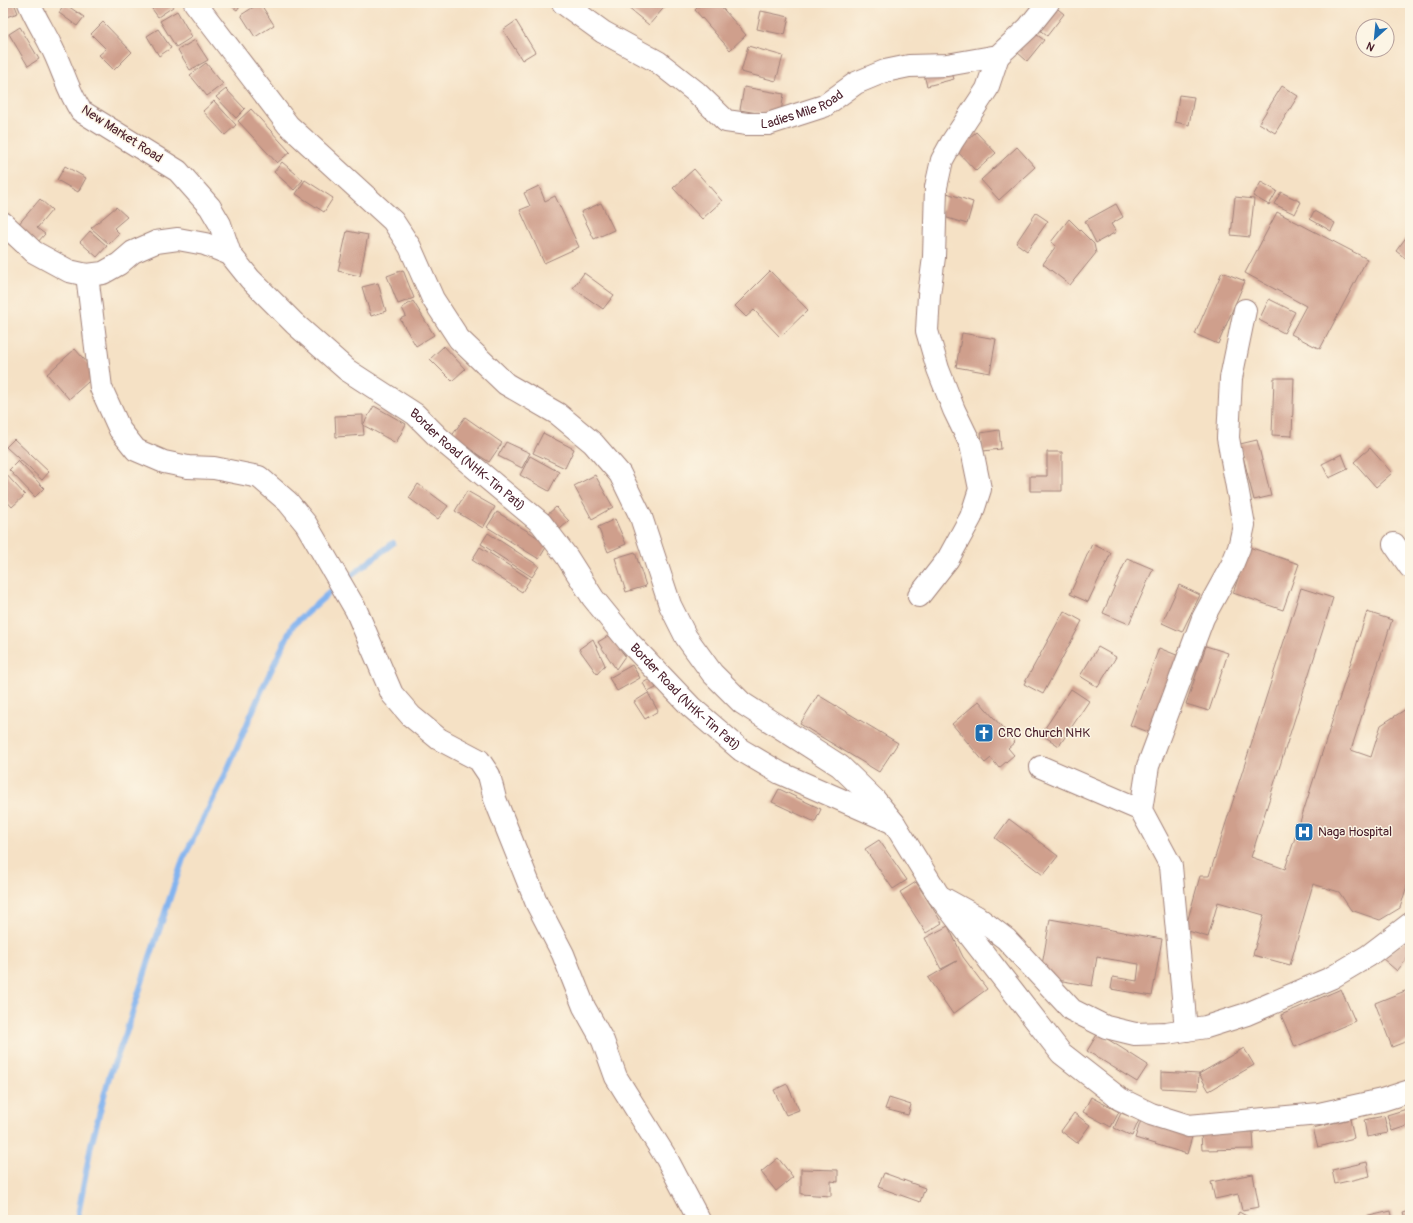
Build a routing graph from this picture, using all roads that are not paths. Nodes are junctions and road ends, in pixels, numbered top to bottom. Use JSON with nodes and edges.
{"nodes":[{"id":1,"x":29,"y":3,"type":"edge"},
{"id":2,"x":195,"y":3,"type":"edge"},
{"id":3,"x":563,"y":3,"type":"edge"},
{"id":4,"x":1048,"y":3,"type":"edge"},
{"id":5,"x":998,"y":56,"type":"junction"},
{"id":6,"x":3,"y":224,"type":"edge"},
{"id":7,"x":230,"y":254,"type":"junction"},
{"id":8,"x":87,"y":275,"type":"junction"},
{"id":9,"x":1245,"y":310,"type":"dead end"},
{"id":10,"x":1394,"y":544,"type":"dead end"},
{"id":11,"x":1410,"y":567,"type":"edge"},
{"id":12,"x":919,"y":596,"type":"dead end"},
{"id":13,"x":1041,"y":767,"type":"dead end"},
{"id":14,"x":1141,"y":810,"type":"junction"},
{"id":15,"x":894,"y":823,"type":"junction"},
{"id":16,"x":939,"y":896,"type":"junction"},
{"id":17,"x":1410,"y":924,"type":"edge"},
{"id":18,"x":1186,"y":1030,"type":"junction"},
{"id":19,"x":1410,"y":1090,"type":"edge"},
{"id":20,"x":699,"y":1220,"type":"edge"}],
"edges":[{"from":1,"to":7,"type":"main road","name":"New Market Road"},
{"from":2,"to":15,"type":"main road"},
{"from":3,"to":5,"type":"main road","name":"Ladies Mile Road"},
{"from":4,"to":5,"type":"main road"},
{"from":5,"to":12,"type":"main road"},
{"from":6,"to":8,"type":"main road","name":"Border Road (NHK-Tin Pati)"},
{"from":7,"to":8,"type":"main road","name":"Border Road (NHK-Tin Pati)"},
{"from":7,"to":15,"type":"main road","name":"Border Road (NHK-Tin Pati)"},
{"from":8,"to":20,"type":"main road"},
{"from":9,"to":14,"type":"main road"},
{"from":10,"to":11,"type":"main road"},
{"from":13,"to":14,"type":"main road"},
{"from":14,"to":18,"type":"main road"},
{"from":15,"to":16,"type":"main road"},
{"from":16,"to":18,"type":"main road"},
{"from":16,"to":19,"type":"main road"},
{"from":17,"to":18,"type":"main road"}]}
